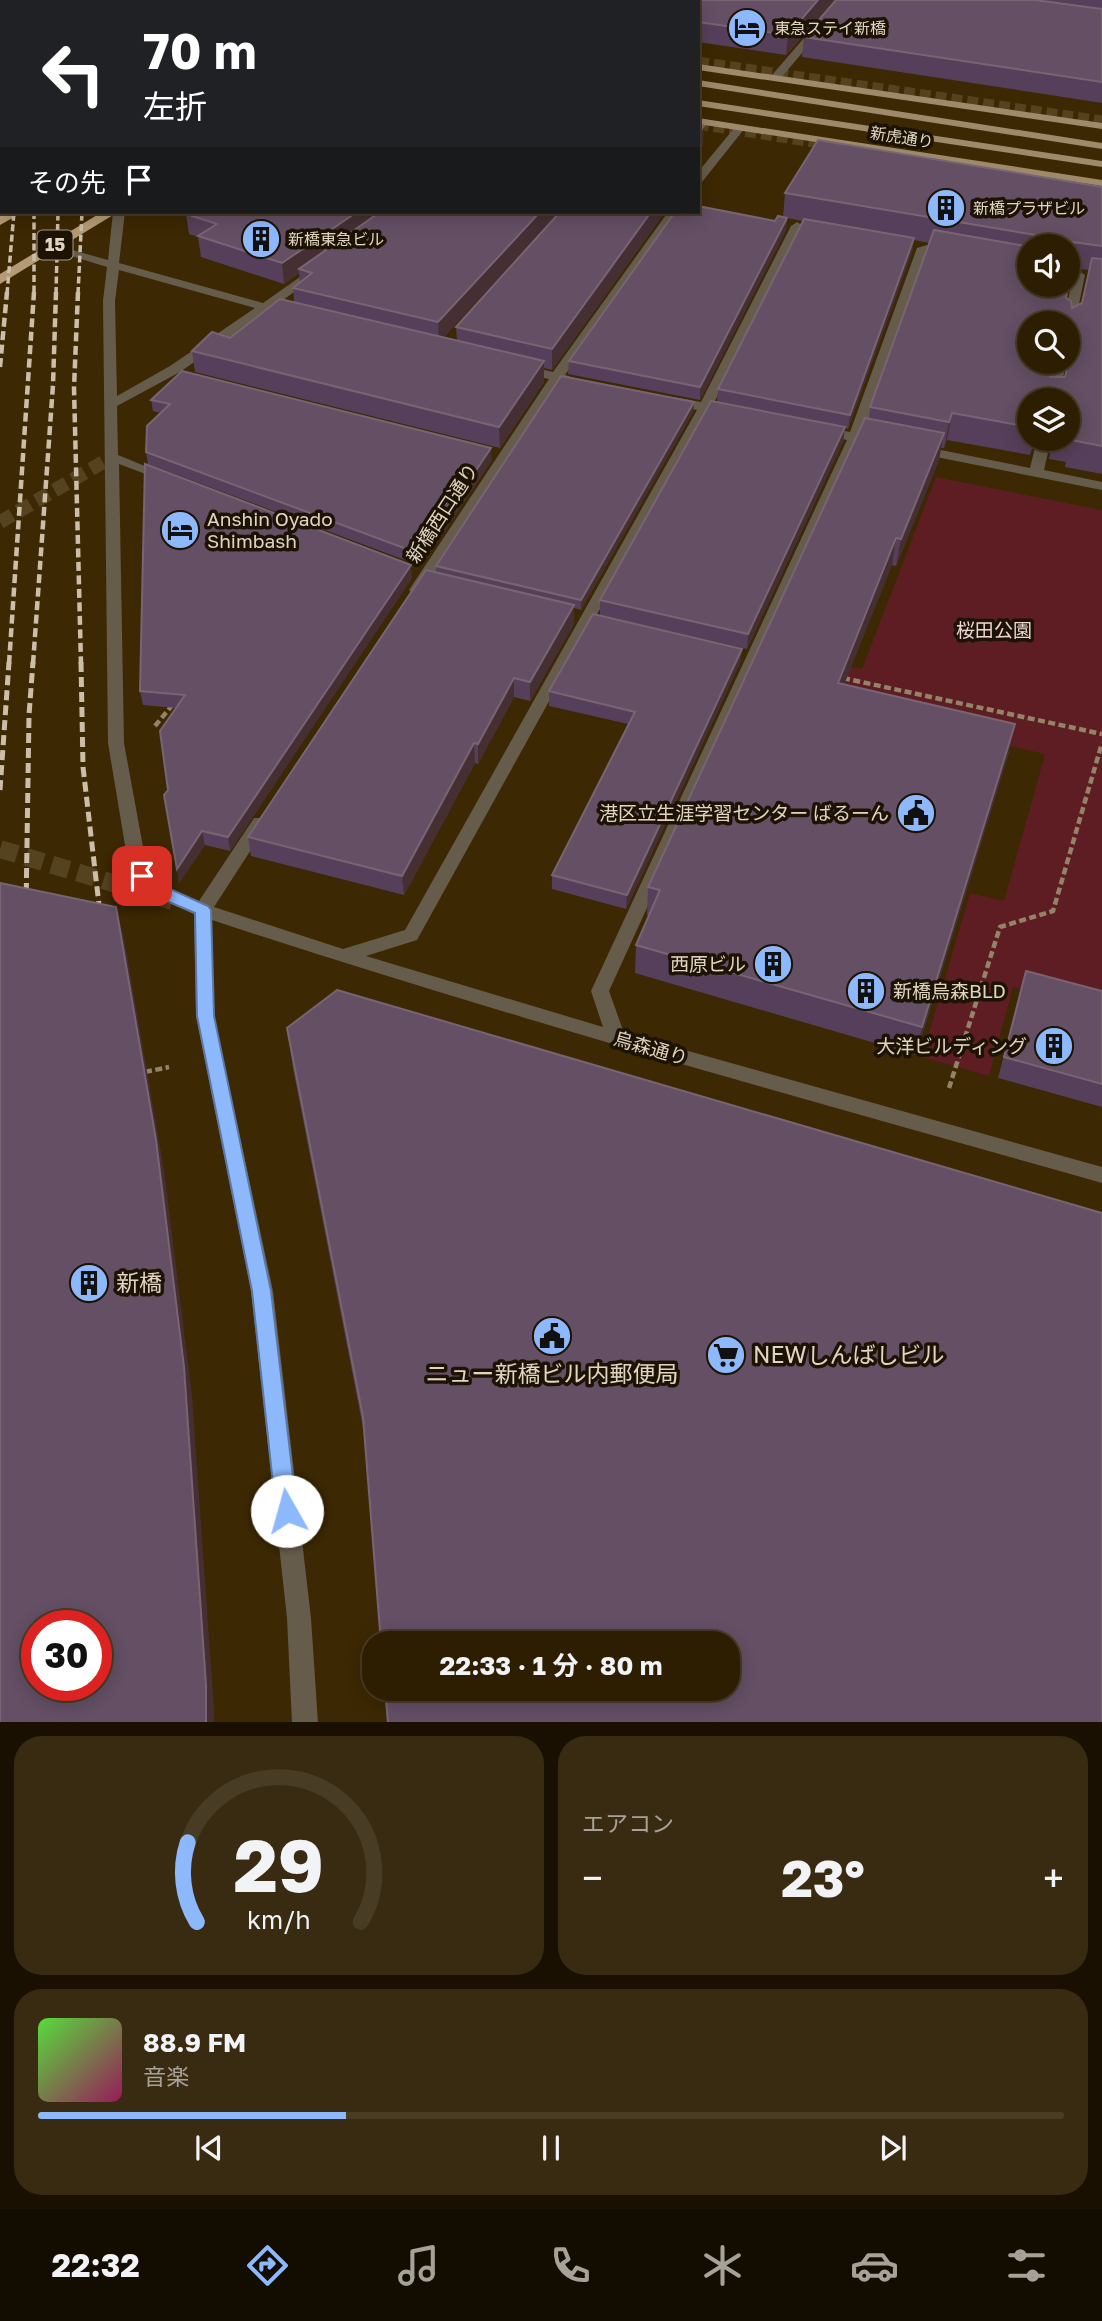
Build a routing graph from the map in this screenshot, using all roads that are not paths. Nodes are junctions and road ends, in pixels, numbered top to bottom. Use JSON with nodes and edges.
{"nodes":[{"id":1,"x":842,"y":0,"type":"edge"},
{"id":2,"x":700,"y":67,"type":"edge"},
{"id":3,"x":776,"y":77,"type":"junction"},
{"id":4,"x":700,"y":83,"type":"edge"},
{"id":5,"x":700,"y":103,"type":"edge"},
{"id":6,"x":700,"y":121,"type":"edge"},
{"id":7,"x":1102,"y":126,"type":"edge"},
{"id":8,"x":740,"y":128,"type":"junction"},
{"id":9,"x":1102,"y":146,"type":"edge"},
{"id":10,"x":1102,"y":164,"type":"edge"},
{"id":11,"x":700,"y":178,"type":"edge"},
{"id":12,"x":1102,"y":183,"type":"edge"},
{"id":13,"x":108,"y":214,"type":"edge"},
{"id":14,"x":119,"y":214,"type":"edge"},
{"id":15,"x":673,"y":214,"type":"edge"},
{"id":16,"x":797,"y":226,"type":"edge"},
{"id":17,"x":51,"y":248,"type":"junction"},
{"id":18,"x":923,"y":248,"type":"edge"},
{"id":19,"x":114,"y":265,"type":"junction"},
{"id":20,"x":325,"y":265,"type":"edge"},
{"id":21,"x":0,"y":280,"type":"edge"},
{"id":22,"x":265,"y":308,"type":"junction"},
{"id":23,"x":305,"y":317,"type":"edge"},
{"id":24,"x":507,"y":366,"type":"edge"},
{"id":25,"x":168,"y":372,"type":"junction"},
{"id":26,"x":556,"y":378,"type":"junction"},
{"id":27,"x":195,"y":379,"type":"edge"},
{"id":28,"x":597,"y":386,"type":"edge"},
{"id":29,"x":664,"y":399,"type":"edge"},
{"id":30,"x":110,"y":405,"type":"junction"},
{"id":31,"x":705,"y":407,"type":"junction"},
{"id":32,"x":746,"y":415,"type":"edge"},
{"id":33,"x":800,"y":426,"type":"edge"},
{"id":34,"x":855,"y":437,"type":"junction"},
{"id":35,"x":1041,"y":451,"type":"edge"},
{"id":36,"x":111,"y":457,"type":"junction"},
{"id":37,"x":1036,"y":473,"type":"junction"},
{"id":38,"x":180,"y":482,"type":"edge"},
{"id":39,"x":1102,"y":486,"type":"edge"},
{"id":40,"x":407,"y":604,"type":"edge"},
{"id":41,"x":270,"y":808,"type":"edge"},
{"id":42,"x":203,"y":910,"type":"junction"},
{"id":43,"x":343,"y":956,"type":"junction"},
{"id":44,"x":616,"y":1038,"type":"junction"},
{"id":45,"x":1102,"y":1175,"type":"edge"},
{"id":46,"x":305,"y":1722,"type":"edge"}],
"edges":[{"from":1,"to":3,"type":"street"},
{"from":2,"to":3,"type":"main road"},
{"from":3,"to":7,"type":"main road"},
{"from":4,"to":9,"type":"main road"},
{"from":5,"to":10,"type":"main road"},
{"from":6,"to":8,"type":"main road","name":"新虎通り"},
{"from":8,"to":11,"type":"street"},
{"from":8,"to":12,"type":"main road","name":"新虎通り"},
{"from":13,"to":17,"type":"highway","number":"15"},
{"from":14,"to":19,"type":"street","name":"烏森通り"},
{"from":15,"to":26,"type":"street","name":"新橋西口通り"},
{"from":16,"to":31,"type":"street"},
{"from":17,"to":19,"type":"street"},
{"from":17,"to":21,"type":"highway","number":"15"},
{"from":18,"to":34,"type":"street"},
{"from":19,"to":22,"type":"street"},
{"from":19,"to":30,"type":"street","name":"烏森通り"},
{"from":20,"to":22,"type":"street"},
{"from":22,"to":23,"type":"street"},
{"from":22,"to":25,"type":"street"},
{"from":24,"to":26,"type":"street"},
{"from":25,"to":27,"type":"street"},
{"from":25,"to":30,"type":"street"},
{"from":26,"to":28,"type":"street"},
{"from":26,"to":40,"type":"street","name":"新橋西口通り"},
{"from":29,"to":31,"type":"street"},
{"from":30,"to":36,"type":"street","name":"烏森通り"},
{"from":31,"to":32,"type":"street"},
{"from":31,"to":43,"type":"street"},
{"from":33,"to":34,"type":"street"},
{"from":34,"to":37,"type":"street"},
{"from":34,"to":44,"type":"street"},
{"from":35,"to":37,"type":"street"},
{"from":36,"to":38,"type":"street"},
{"from":36,"to":42,"type":"street","name":"烏森通り"},
{"from":37,"to":39,"type":"street"},
{"from":41,"to":42,"type":"street"},
{"from":42,"to":43,"type":"street","name":"烏森通り"},
{"from":42,"to":46,"type":"street"},
{"from":43,"to":44,"type":"street","name":"烏森通り"},
{"from":44,"to":45,"type":"street","name":"烏森通り"}]}
